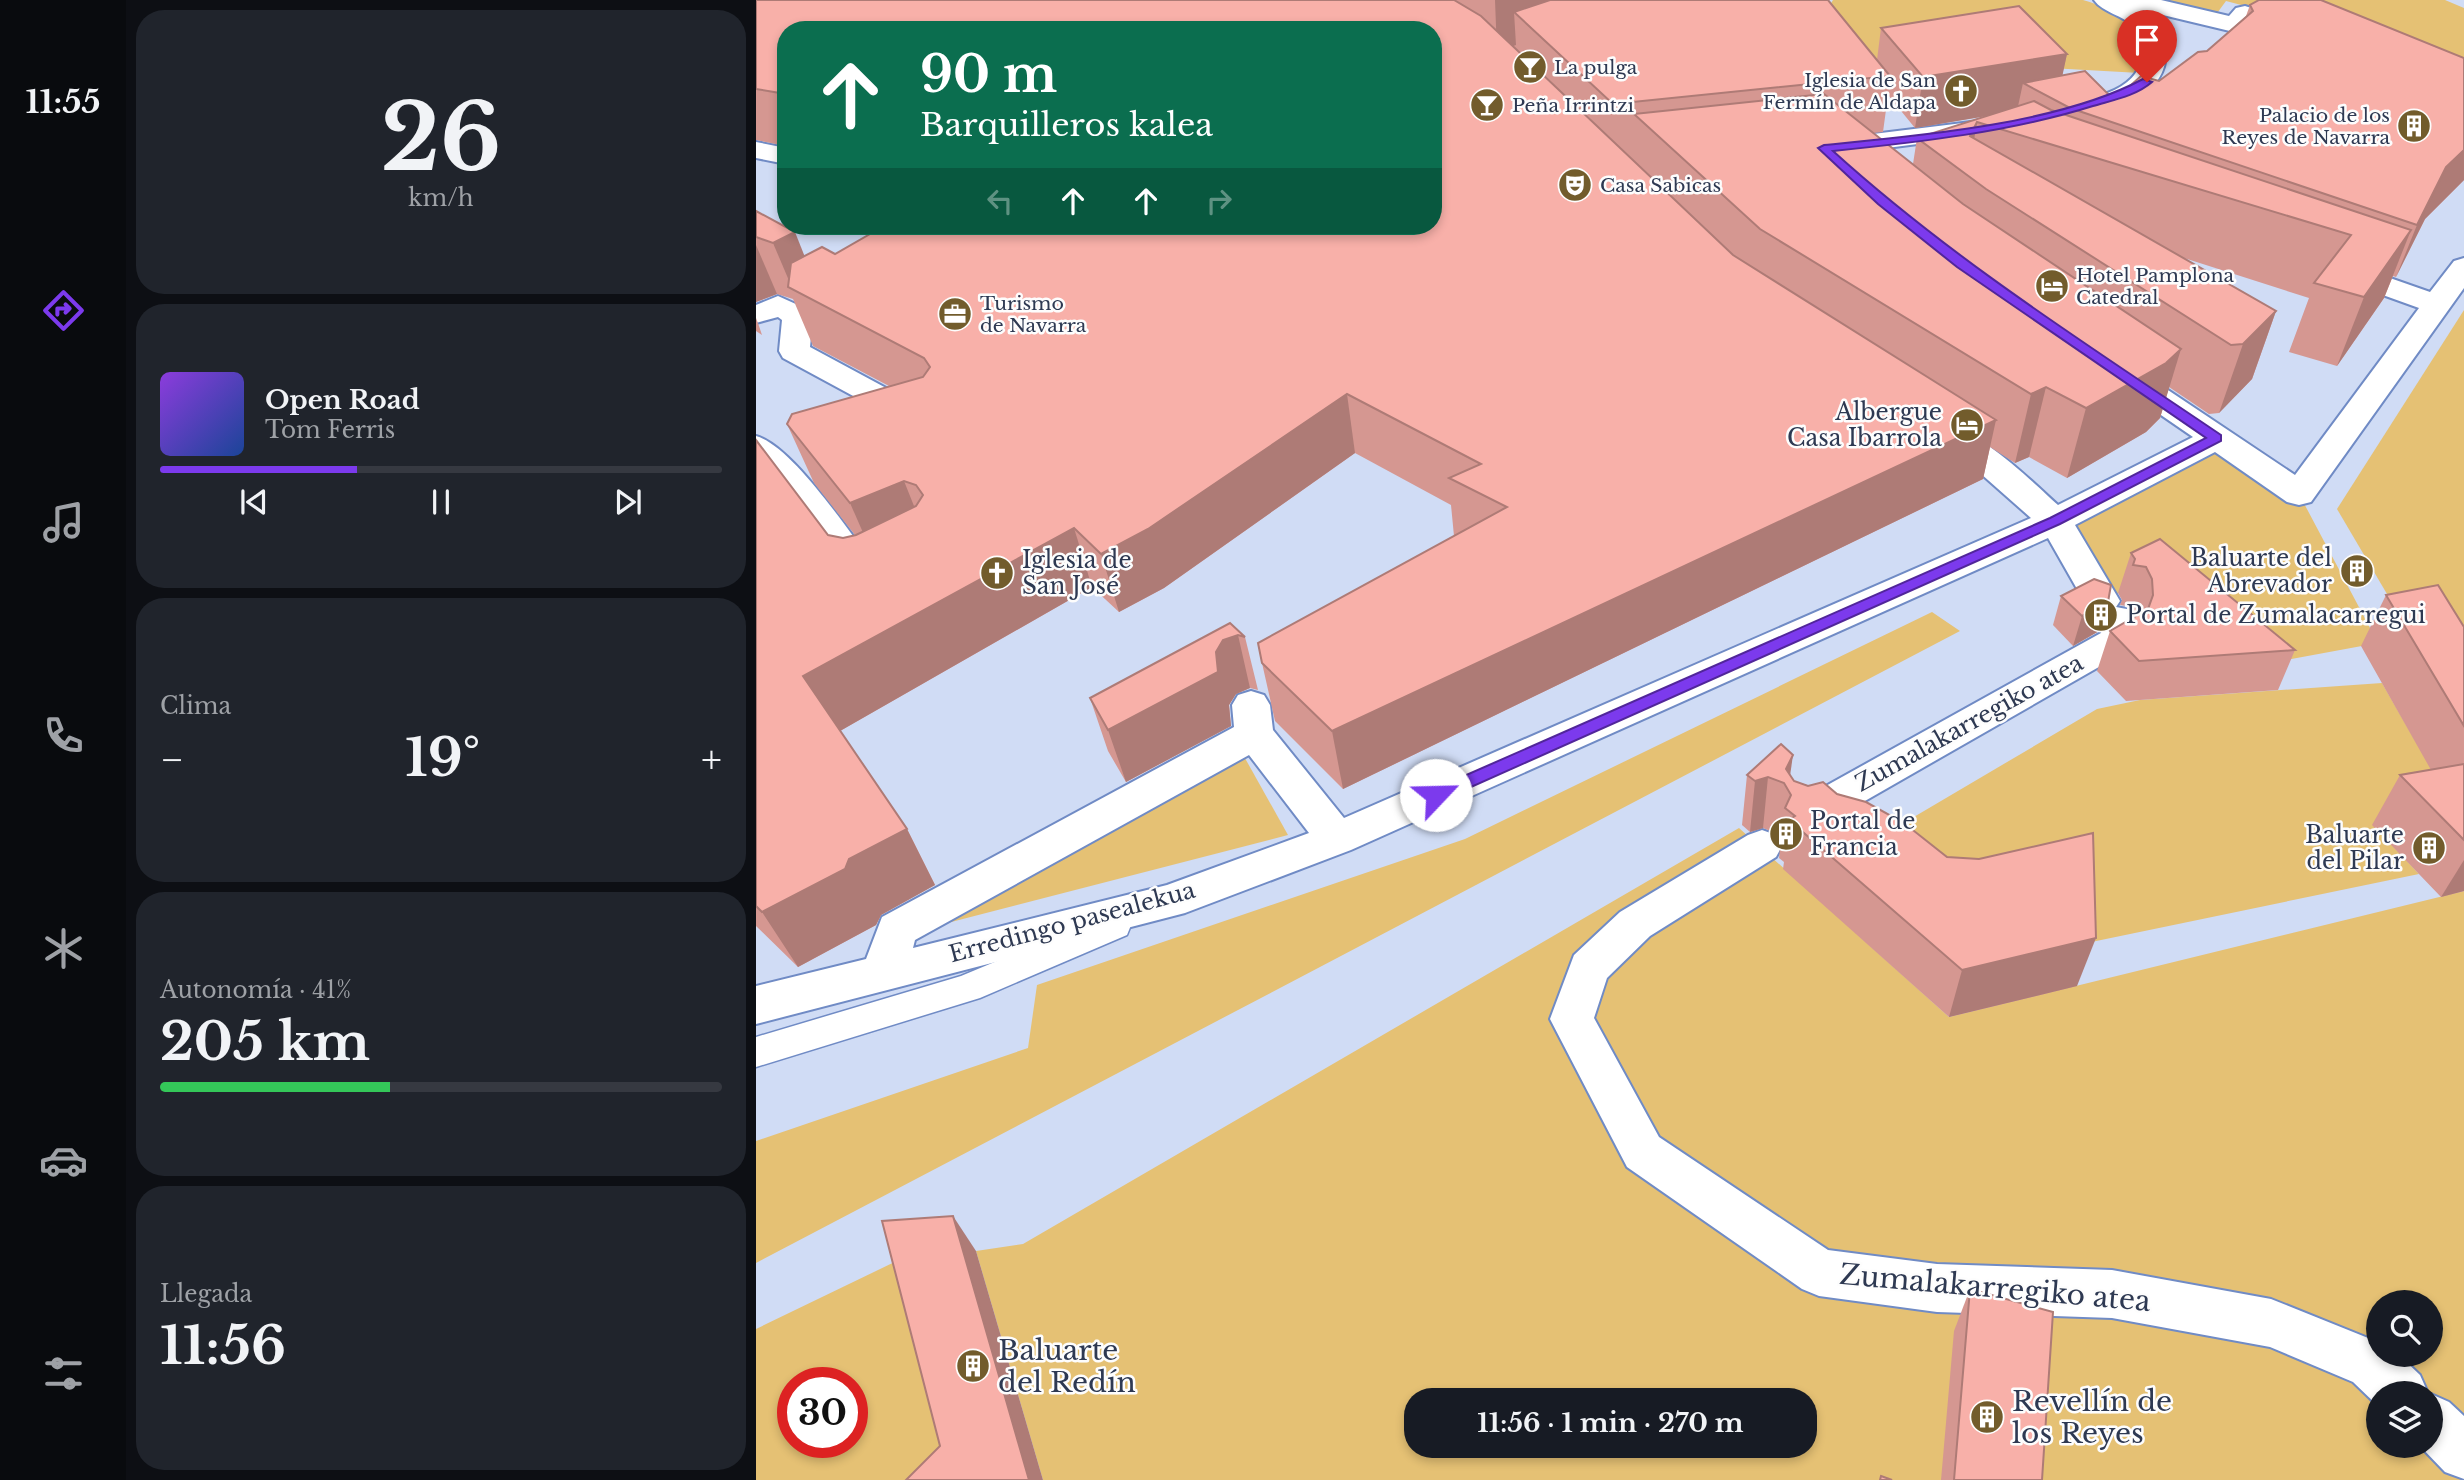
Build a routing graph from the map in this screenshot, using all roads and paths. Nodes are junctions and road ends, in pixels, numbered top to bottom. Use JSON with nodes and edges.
{"nodes":[{"id":1,"x":2106,"y":0,"type":"edge"},
{"id":2,"x":2115,"y":0,"type":"edge"},
{"id":3,"x":2316,"y":40,"type":"edge"},
{"id":4,"x":1884,"y":113,"type":"dead end"},
{"id":5,"x":2034,"y":119,"type":"edge"},
{"id":6,"x":1992,"y":130,"type":"edge"},
{"id":7,"x":1907,"y":139,"type":"junction"},
{"id":8,"x":756,"y":150,"type":"edge"},
{"id":9,"x":777,"y":154,"type":"edge"},
{"id":10,"x":1856,"y":175,"type":"edge"},
{"id":11,"x":2308,"y":259,"type":"edge"},
{"id":12,"x":2464,"y":268,"type":"edge"},
{"id":13,"x":2438,"y":305,"type":"junction"},
{"id":14,"x":810,"y":310,"type":"junction"},
{"id":15,"x":756,"y":314,"type":"edge"},
{"id":16,"x":756,"y":338,"type":"edge"},
{"id":17,"x":2101,"y":359,"type":"edge"},
{"id":18,"x":1924,"y":420,"type":"edge"},
{"id":19,"x":2216,"y":438,"type":"junction"},
{"id":20,"x":888,"y":439,"type":"edge"},
{"id":21,"x":756,"y":447,"type":"edge"},
{"id":22,"x":798,"y":470,"type":"junction"},
{"id":23,"x":756,"y":489,"type":"edge"},
{"id":24,"x":2055,"y":521,"type":"junction"},
{"id":25,"x":892,"y":571,"type":"edge"},
{"id":26,"x":1802,"y":818,"type":"edge"},
{"id":27,"x":1337,"y":839,"type":"junction"},
{"id":28,"x":1762,"y":846,"type":"dead end"},
{"id":29,"x":1170,"y":901,"type":"junction"},
{"id":30,"x":884,"y":971,"type":"junction"},
{"id":31,"x":756,"y":1005,"type":"edge"},
{"id":32,"x":756,"y":1052,"type":"edge"},
{"id":33,"x":2389,"y":1381,"type":"edge"},
{"id":34,"x":2443,"y":1432,"type":"edge"},
{"id":35,"x":2464,"y":1453,"type":"edge"}],
"edges":[{"from":1,"to":5,"type":"street"},
{"from":2,"to":3,"type":"street"},
{"from":4,"to":7,"type":"street"},
{"from":6,"to":7,"type":"street"},
{"from":7,"to":10,"type":"street"},
{"from":8,"to":9,"type":"street"},
{"from":11,"to":13,"type":"street"},
{"from":12,"to":13,"type":"street"},
{"from":13,"to":19,"type":"street"},
{"from":14,"to":15,"type":"street"},
{"from":14,"to":16,"type":"street"},
{"from":14,"to":20,"type":"street"},
{"from":17,"to":19,"type":"street"},
{"from":18,"to":24,"type":"street"},
{"from":19,"to":24,"type":"street","name":"Erredingo pasealekua"},
{"from":21,"to":22,"type":"street"},
{"from":22,"to":23,"type":"street"},
{"from":22,"to":25,"type":"street"},
{"from":24,"to":26,"type":"street","name":"Zumalakarregiko atea"},
{"from":24,"to":27,"type":"street","name":"Erredingo pasealekua"},
{"from":27,"to":29,"type":"street","name":"Erredingo pasealekua"},
{"from":27,"to":30,"type":"street"},
{"from":28,"to":33,"type":"street","name":"Zumalakarregiko atea"},
{"from":29,"to":30,"type":"street","name":"Erredingo pasealekua"},
{"from":29,"to":32,"type":"lane"},
{"from":30,"to":31,"type":"street","name":"Erredingo pasealekua"},
{"from":34,"to":35,"type":"street"}]}
